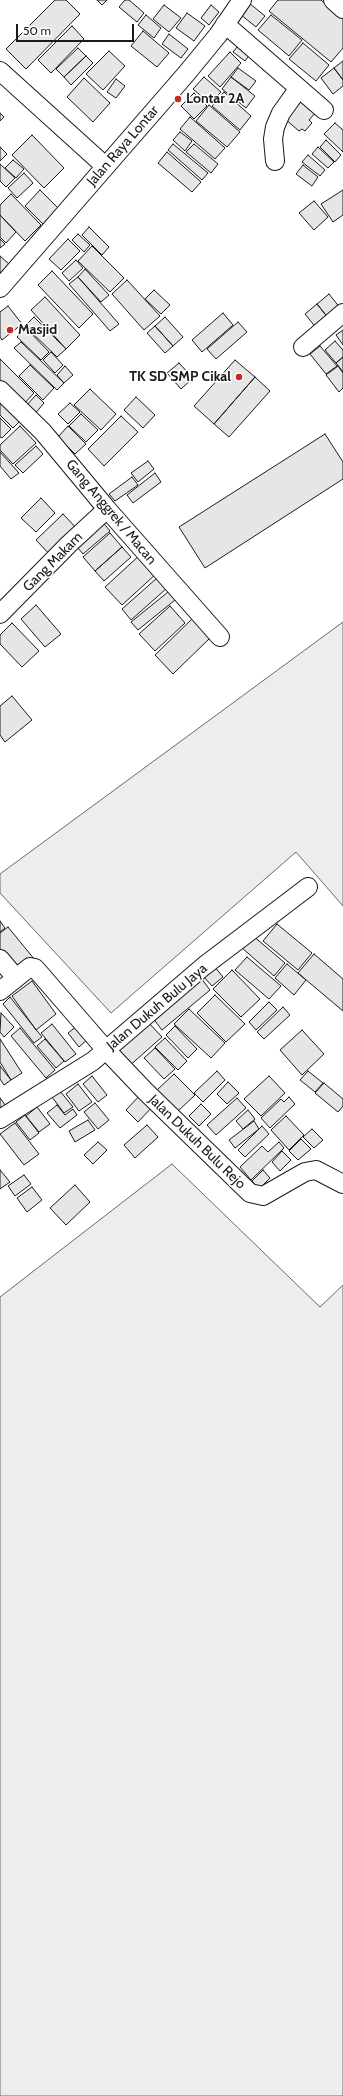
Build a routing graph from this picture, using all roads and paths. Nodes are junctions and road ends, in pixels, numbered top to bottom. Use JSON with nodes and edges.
{"nodes":[{"id":1,"x":242,"y":0,"type":"edge"},
{"id":2,"x":333,"y":0,"type":"edge"},
{"id":3,"x":343,"y":9,"type":"edge"},
{"id":4,"x":225,"y":24,"type":"junction"},
{"id":5,"x":0,"y":71,"type":"edge"},
{"id":6,"x":298,"y":88,"type":"junction"},
{"id":7,"x":324,"y":110,"type":"dead end"},
{"id":8,"x":275,"y":161,"type":"dead end"},
{"id":9,"x":105,"y":166,"type":"junction"},
{"id":10,"x":0,"y":288,"type":"edge"},
{"id":11,"x":343,"y":313,"type":"edge"},
{"id":12,"x":303,"y":347,"type":"dead end"},
{"id":13,"x":0,"y":390,"type":"edge"},
{"id":14,"x":107,"y":509,"type":"junction"},
{"id":15,"x":0,"y":614,"type":"edge"},
{"id":16,"x":220,"y":637,"type":"dead end"},
{"id":17,"x":308,"y":888,"type":"dead end"},
{"id":18,"x":0,"y":959,"type":"edge"},
{"id":19,"x":16,"y":978,"type":"junction"},
{"id":20,"x":0,"y":991,"type":"edge"},
{"id":21,"x":106,"y":1050,"type":"junction"},
{"id":22,"x":0,"y":1119,"type":"edge"},
{"id":23,"x":343,"y":1184,"type":"edge"}],
"edges":[{"from":1,"to":4,"type":"street","name":"Jalan Raya Lontar"},
{"from":2,"to":3,"type":"street"},
{"from":4,"to":6,"type":"street"},
{"from":4,"to":9,"type":"street","name":"Jalan Raya Lontar"},
{"from":5,"to":9,"type":"street"},
{"from":6,"to":7,"type":"street"},
{"from":6,"to":8,"type":"street"},
{"from":9,"to":10,"type":"street","name":"Jalan Raya Lontar"},
{"from":11,"to":12,"type":"street"},
{"from":13,"to":14,"type":"street","name":"Gang Anggrek / Macan"},
{"from":14,"to":15,"type":"street","name":"Gang Makam"},
{"from":14,"to":16,"type":"street","name":"Gang Anggrek / Macan"},
{"from":17,"to":21,"type":"street","name":"Jalan Dukuh Bulu Jaya"},
{"from":18,"to":19,"type":"street"},
{"from":19,"to":20,"type":"street","name":"Jalan Dukuh Bulu Rejo"},
{"from":19,"to":21,"type":"street","name":"Jalan Dukuh Bulu Rejo"},
{"from":21,"to":22,"type":"street","name":"Jalan Dukuh Bulu Jaya"},
{"from":21,"to":23,"type":"street","name":"Jalan Dukuh Bulu Rejo"}]}
